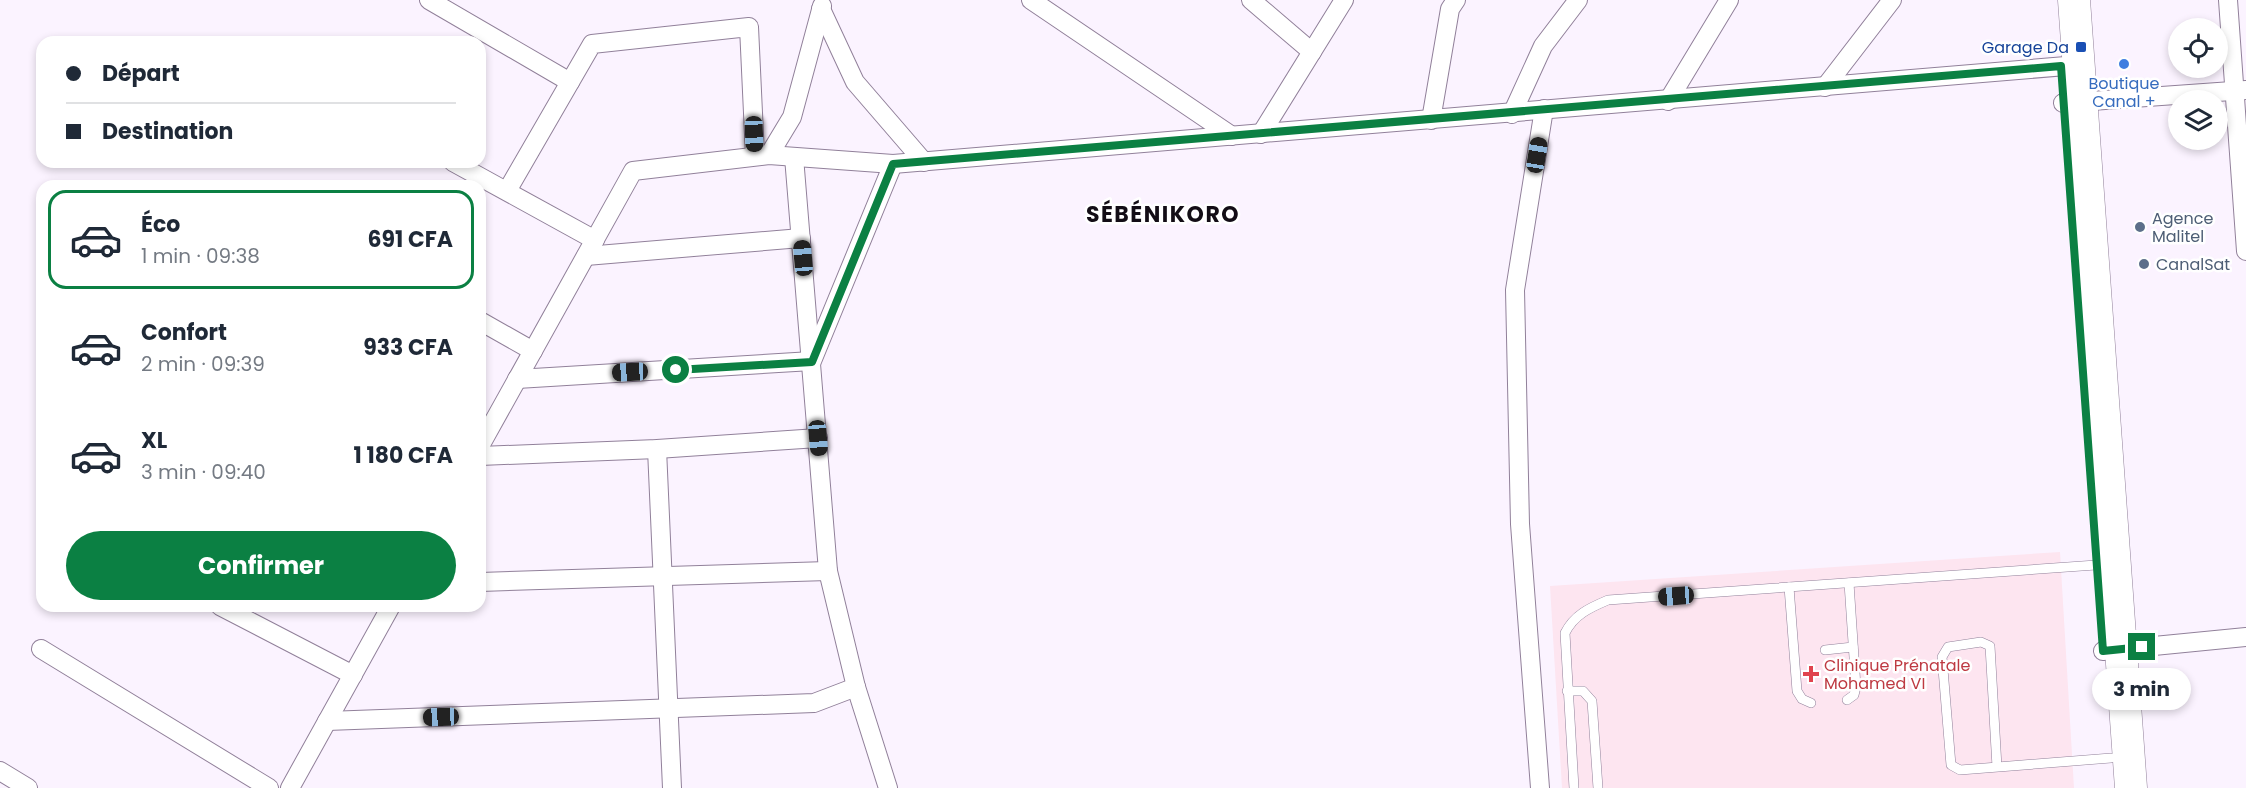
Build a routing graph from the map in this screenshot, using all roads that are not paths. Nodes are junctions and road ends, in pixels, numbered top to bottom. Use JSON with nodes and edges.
{"nodes":[{"id":1,"x":429,"y":0,"type":"edge"},
{"id":2,"x":1031,"y":0,"type":"edge"},
{"id":3,"x":1251,"y":0,"type":"edge"},
{"id":4,"x":1344,"y":0,"type":"edge"},
{"id":5,"x":1456,"y":0,"type":"edge"},
{"id":6,"x":1578,"y":0,"type":"edge"},
{"id":7,"x":1729,"y":0,"type":"edge"},
{"id":8,"x":1892,"y":0,"type":"edge"},
{"id":9,"x":2057,"y":0,"type":"edge"},
{"id":10,"x":2074,"y":0,"type":"edge"},
{"id":11,"x":2228,"y":0,"type":"edge"},
{"id":12,"x":822,"y":5,"type":"edge"},
{"id":13,"x":1312,"y":52,"type":"junction"},
{"id":14,"x":2070,"y":66,"type":"junction"},
{"id":15,"x":570,"y":82,"type":"junction"},
{"id":16,"x":1825,"y":87,"type":"junction"},
{"id":17,"x":2240,"y":91,"type":"edge"},
{"id":18,"x":1668,"y":101,"type":"junction"},
{"id":19,"x":2071,"y":102,"type":"junction"},
{"id":20,"x":1544,"y":109,"type":"junction"},
{"id":21,"x":1512,"y":114,"type":"junction"},
{"id":22,"x":1431,"y":120,"type":"junction"},
{"id":23,"x":1261,"y":134,"type":"junction"},
{"id":24,"x":1232,"y":136,"type":"junction"},
{"id":25,"x":2242,"y":154,"type":"edge"},
{"id":26,"x":762,"y":155,"type":"junction"},
{"id":27,"x":794,"y":157,"type":"junction"},
{"id":28,"x":924,"y":162,"type":"junction"},
{"id":29,"x":893,"y":164,"type":"junction"},
{"id":30,"x":464,"y":168,"type":"edge"},
{"id":31,"x":507,"y":191,"type":"junction"},
{"id":32,"x":801,"y":238,"type":"junction"},
{"id":33,"x":591,"y":248,"type":"junction"},
{"id":34,"x":2246,"y":251,"type":"edge"},
{"id":35,"x":486,"y":324,"type":"edge"},
{"id":36,"x":533,"y":351,"type":"junction"},
{"id":37,"x":812,"y":362,"type":"junction"},
{"id":38,"x":517,"y":379,"type":"junction"},
{"id":39,"x":486,"y":435,"type":"edge"},
{"id":40,"x":818,"y":438,"type":"junction"},
{"id":41,"x":657,"y":449,"type":"junction"},
{"id":42,"x":486,"y":456,"type":"edge"},
{"id":43,"x":2096,"y":565,"type":"junction"},
{"id":44,"x":828,"y":571,"type":"junction"},
{"id":45,"x":662,"y":577,"type":"junction"},
{"id":46,"x":486,"y":582,"type":"edge"},
{"id":47,"x":1849,"y":583,"type":"junction"},
{"id":48,"x":1789,"y":587,"type":"junction"},
{"id":49,"x":232,"y":612,"type":"edge"},
{"id":50,"x":388,"y":612,"type":"edge"},
{"id":51,"x":2246,"y":637,"type":"edge"},
{"id":52,"x":1853,"y":647,"type":"junction"},
{"id":53,"x":41,"y":649,"type":"dead end"},
{"id":54,"x":1825,"y":650,"type":"dead end"},
{"id":55,"x":2112,"y":650,"type":"junction"},
{"id":56,"x":353,"y":675,"type":"junction"},
{"id":57,"x":856,"y":687,"type":"junction"},
{"id":58,"x":1567,"y":691,"type":"junction"},
{"id":59,"x":1847,"y":700,"type":"dead end"},
{"id":60,"x":1811,"y":703,"type":"dead end"},
{"id":61,"x":668,"y":707,"type":"junction"},
{"id":62,"x":327,"y":721,"type":"junction"},
{"id":63,"x":1997,"y":767,"type":"junction"},
{"id":64,"x":0,"y":771,"type":"edge"},
{"id":65,"x":2112,"y":773,"type":"edge"},
{"id":66,"x":28,"y":788,"type":"edge"},
{"id":67,"x":269,"y":788,"type":"edge"},
{"id":68,"x":290,"y":788,"type":"edge"},
{"id":69,"x":672,"y":788,"type":"edge"},
{"id":70,"x":888,"y":788,"type":"edge"},
{"id":71,"x":1540,"y":788,"type":"edge"},
{"id":72,"x":1574,"y":788,"type":"edge"},
{"id":73,"x":1598,"y":788,"type":"edge"},
{"id":74,"x":2131,"y":788,"type":"edge"}],
"edges":[{"from":1,"to":15,"type":"street"},
{"from":2,"to":24,"type":"street"},
{"from":3,"to":13,"type":"street"},
{"from":4,"to":13,"type":"street"},
{"from":5,"to":22,"type":"street"},
{"from":6,"to":21,"type":"street"},
{"from":7,"to":18,"type":"street"},
{"from":8,"to":16,"type":"street"},
{"from":9,"to":14,"type":"highway"},
{"from":10,"to":14,"type":"highway"},
{"from":11,"to":17,"type":"street"},
{"from":12,"to":26,"type":"street"},
{"from":12,"to":28,"type":"street"},
{"from":13,"to":23,"type":"street"},
{"from":14,"to":16,"type":"street"},
{"from":14,"to":19,"type":"highway"},
{"from":15,"to":26,"type":"street"},
{"from":15,"to":31,"type":"street"},
{"from":16,"to":18,"type":"street"},
{"from":17,"to":19,"type":"street"},
{"from":17,"to":25,"type":"street"},
{"from":18,"to":20,"type":"street"},
{"from":19,"to":43,"type":"highway"},
{"from":19,"to":55,"type":"highway"},
{"from":20,"to":21,"type":"street"},
{"from":20,"to":71,"type":"street"},
{"from":21,"to":22,"type":"street"},
{"from":22,"to":23,"type":"street"},
{"from":23,"to":24,"type":"street"},
{"from":24,"to":28,"type":"street"},
{"from":25,"to":34,"type":"street"},
{"from":26,"to":27,"type":"street"},
{"from":26,"to":33,"type":"street"},
{"from":27,"to":29,"type":"street"},
{"from":27,"to":32,"type":"street"},
{"from":28,"to":29,"type":"street"},
{"from":29,"to":37,"type":"street"},
{"from":30,"to":31,"type":"street"},
{"from":31,"to":33,"type":"street"},
{"from":32,"to":33,"type":"street"},
{"from":32,"to":37,"type":"street"},
{"from":33,"to":36,"type":"street"},
{"from":35,"to":36,"type":"street"},
{"from":36,"to":38,"type":"street"},
{"from":37,"to":38,"type":"street"},
{"from":37,"to":40,"type":"street"},
{"from":38,"to":39,"type":"street"},
{"from":40,"to":41,"type":"street"},
{"from":40,"to":44,"type":"street"},
{"from":41,"to":42,"type":"street"},
{"from":41,"to":45,"type":"street"},
{"from":43,"to":47,"type":"lane"},
{"from":43,"to":55,"type":"highway"},
{"from":44,"to":45,"type":"street"},
{"from":44,"to":57,"type":"street"},
{"from":45,"to":46,"type":"street"},
{"from":45,"to":61,"type":"street"},
{"from":47,"to":48,"type":"lane"},
{"from":47,"to":52,"type":"lane"},
{"from":48,"to":58,"type":"lane"},
{"from":48,"to":60,"type":"lane"},
{"from":49,"to":56,"type":"street"},
{"from":50,"to":56,"type":"street"},
{"from":51,"to":55,"type":"street"},
{"from":52,"to":54,"type":"lane"},
{"from":52,"to":59,"type":"lane"},
{"from":53,"to":67,"type":"street"},
{"from":55,"to":65,"type":"highway"},
{"from":55,"to":74,"type":"highway"},
{"from":56,"to":62,"type":"street"},
{"from":57,"to":61,"type":"street"},
{"from":57,"to":70,"type":"street"},
{"from":58,"to":72,"type":"lane"},
{"from":58,"to":73,"type":"lane"},
{"from":61,"to":62,"type":"street"},
{"from":61,"to":69,"type":"street"},
{"from":62,"to":68,"type":"street"},
{"from":63,"to":63,"type":"lane"},
{"from":63,"to":65,"type":"lane"},
{"from":64,"to":66,"type":"street"}]}
